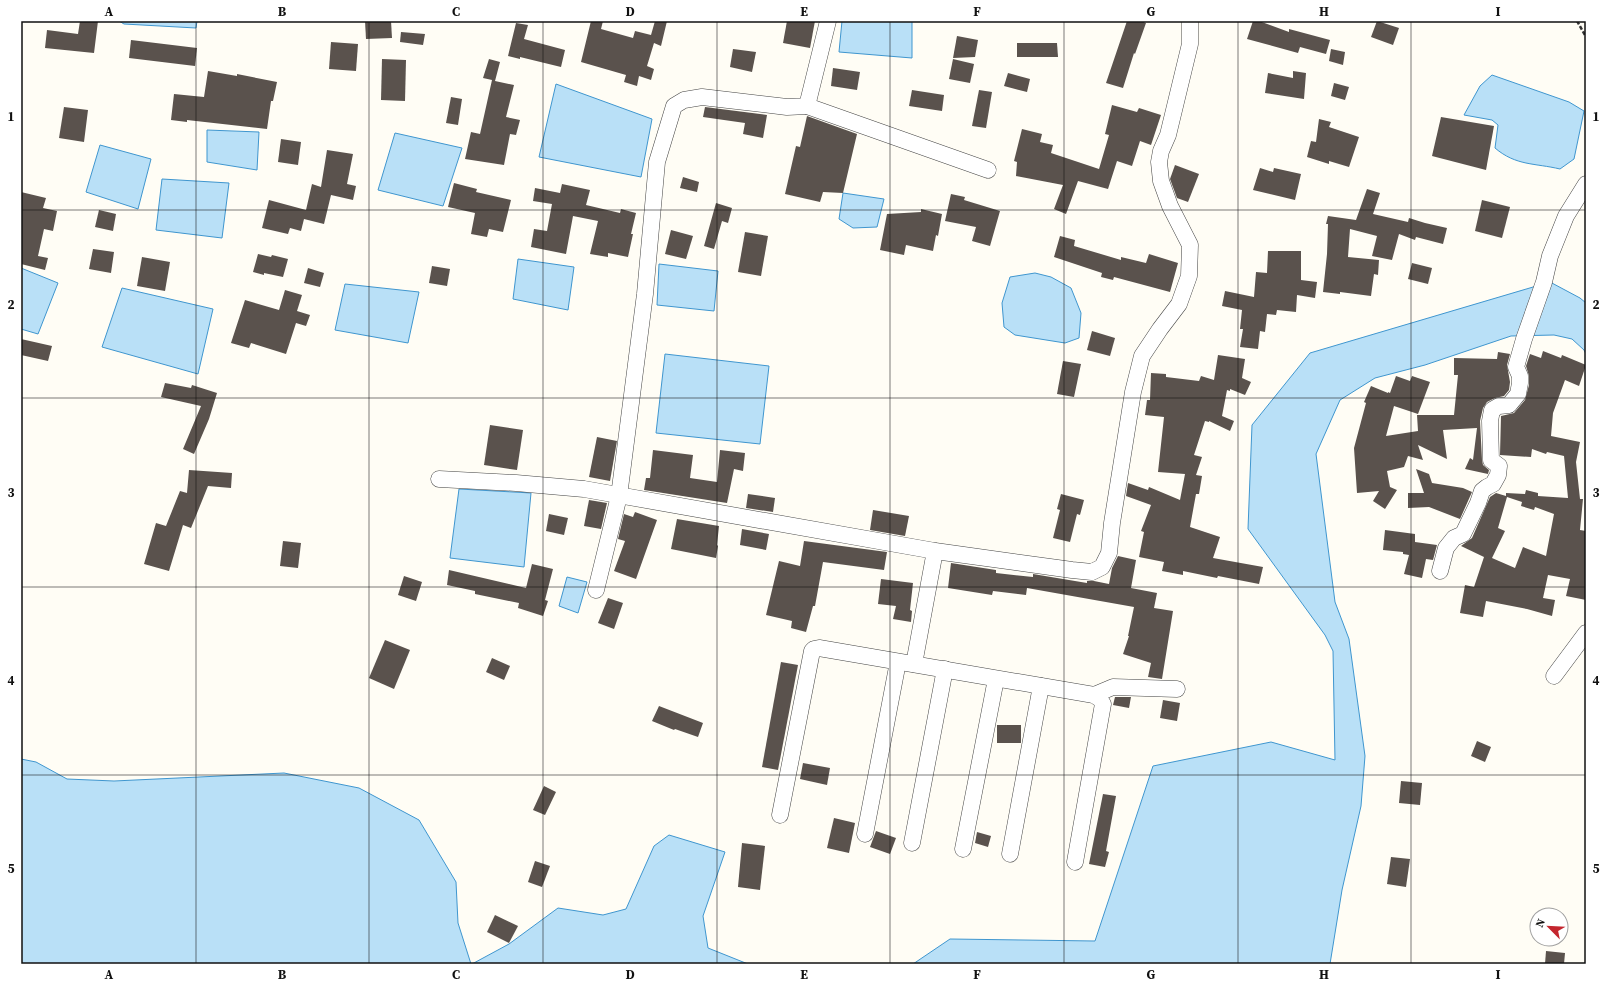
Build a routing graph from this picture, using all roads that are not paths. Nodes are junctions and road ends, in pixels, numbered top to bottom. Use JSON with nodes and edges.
{"nodes":[{"id":1,"x":828,"y":21,"type":"edge"},
{"id":2,"x":1190,"y":21,"type":"edge"},
{"id":3,"x":807,"y":106,"type":"junction"},
{"id":4,"x":988,"y":170,"type":"dead end"},
{"id":5,"x":1586,"y":184,"type":"edge"},
{"id":6,"x":439,"y":479,"type":"dead end"},
{"id":7,"x":619,"y":496,"type":"junction"},
{"id":8,"x":935,"y":551,"type":"junction"},
{"id":9,"x":1440,"y":571,"type":"dead end"},
{"id":10,"x":596,"y":590,"type":"dead end"},
{"id":11,"x":1586,"y":633,"type":"edge"},
{"id":12,"x":906,"y":663,"type":"junction"},
{"id":13,"x":945,"y":670,"type":"junction"},
{"id":14,"x":1554,"y":676,"type":"dead end"},
{"id":15,"x":996,"y":679,"type":"junction"},
{"id":16,"x":1041,"y":686,"type":"junction"},
{"id":17,"x":1177,"y":689,"type":"dead end"},
{"id":18,"x":1094,"y":695,"type":"junction"},
{"id":19,"x":780,"y":815,"type":"dead end"},
{"id":20,"x":866,"y":834,"type":"dead end"},
{"id":21,"x":912,"y":843,"type":"dead end"},
{"id":22,"x":963,"y":849,"type":"dead end"},
{"id":23,"x":1010,"y":854,"type":"dead end"},
{"id":24,"x":1075,"y":862,"type":"dead end"}],
"edges":[{"from":1,"to":3,"type":"street"},
{"from":2,"to":8,"type":"street"},
{"from":3,"to":4,"type":"street"},
{"from":3,"to":7,"type":"street"},
{"from":5,"to":9,"type":"street"},
{"from":6,"to":7,"type":"street"},
{"from":7,"to":8,"type":"street"},
{"from":7,"to":10,"type":"street"},
{"from":8,"to":12,"type":"street"},
{"from":11,"to":14,"type":"street"},
{"from":12,"to":13,"type":"street"},
{"from":12,"to":19,"type":"street"},
{"from":12,"to":20,"type":"street"},
{"from":13,"to":15,"type":"street"},
{"from":13,"to":21,"type":"street"},
{"from":15,"to":16,"type":"street"},
{"from":15,"to":22,"type":"street"},
{"from":16,"to":18,"type":"street"},
{"from":16,"to":23,"type":"street"},
{"from":17,"to":18,"type":"street"},
{"from":18,"to":24,"type":"street"}]}
